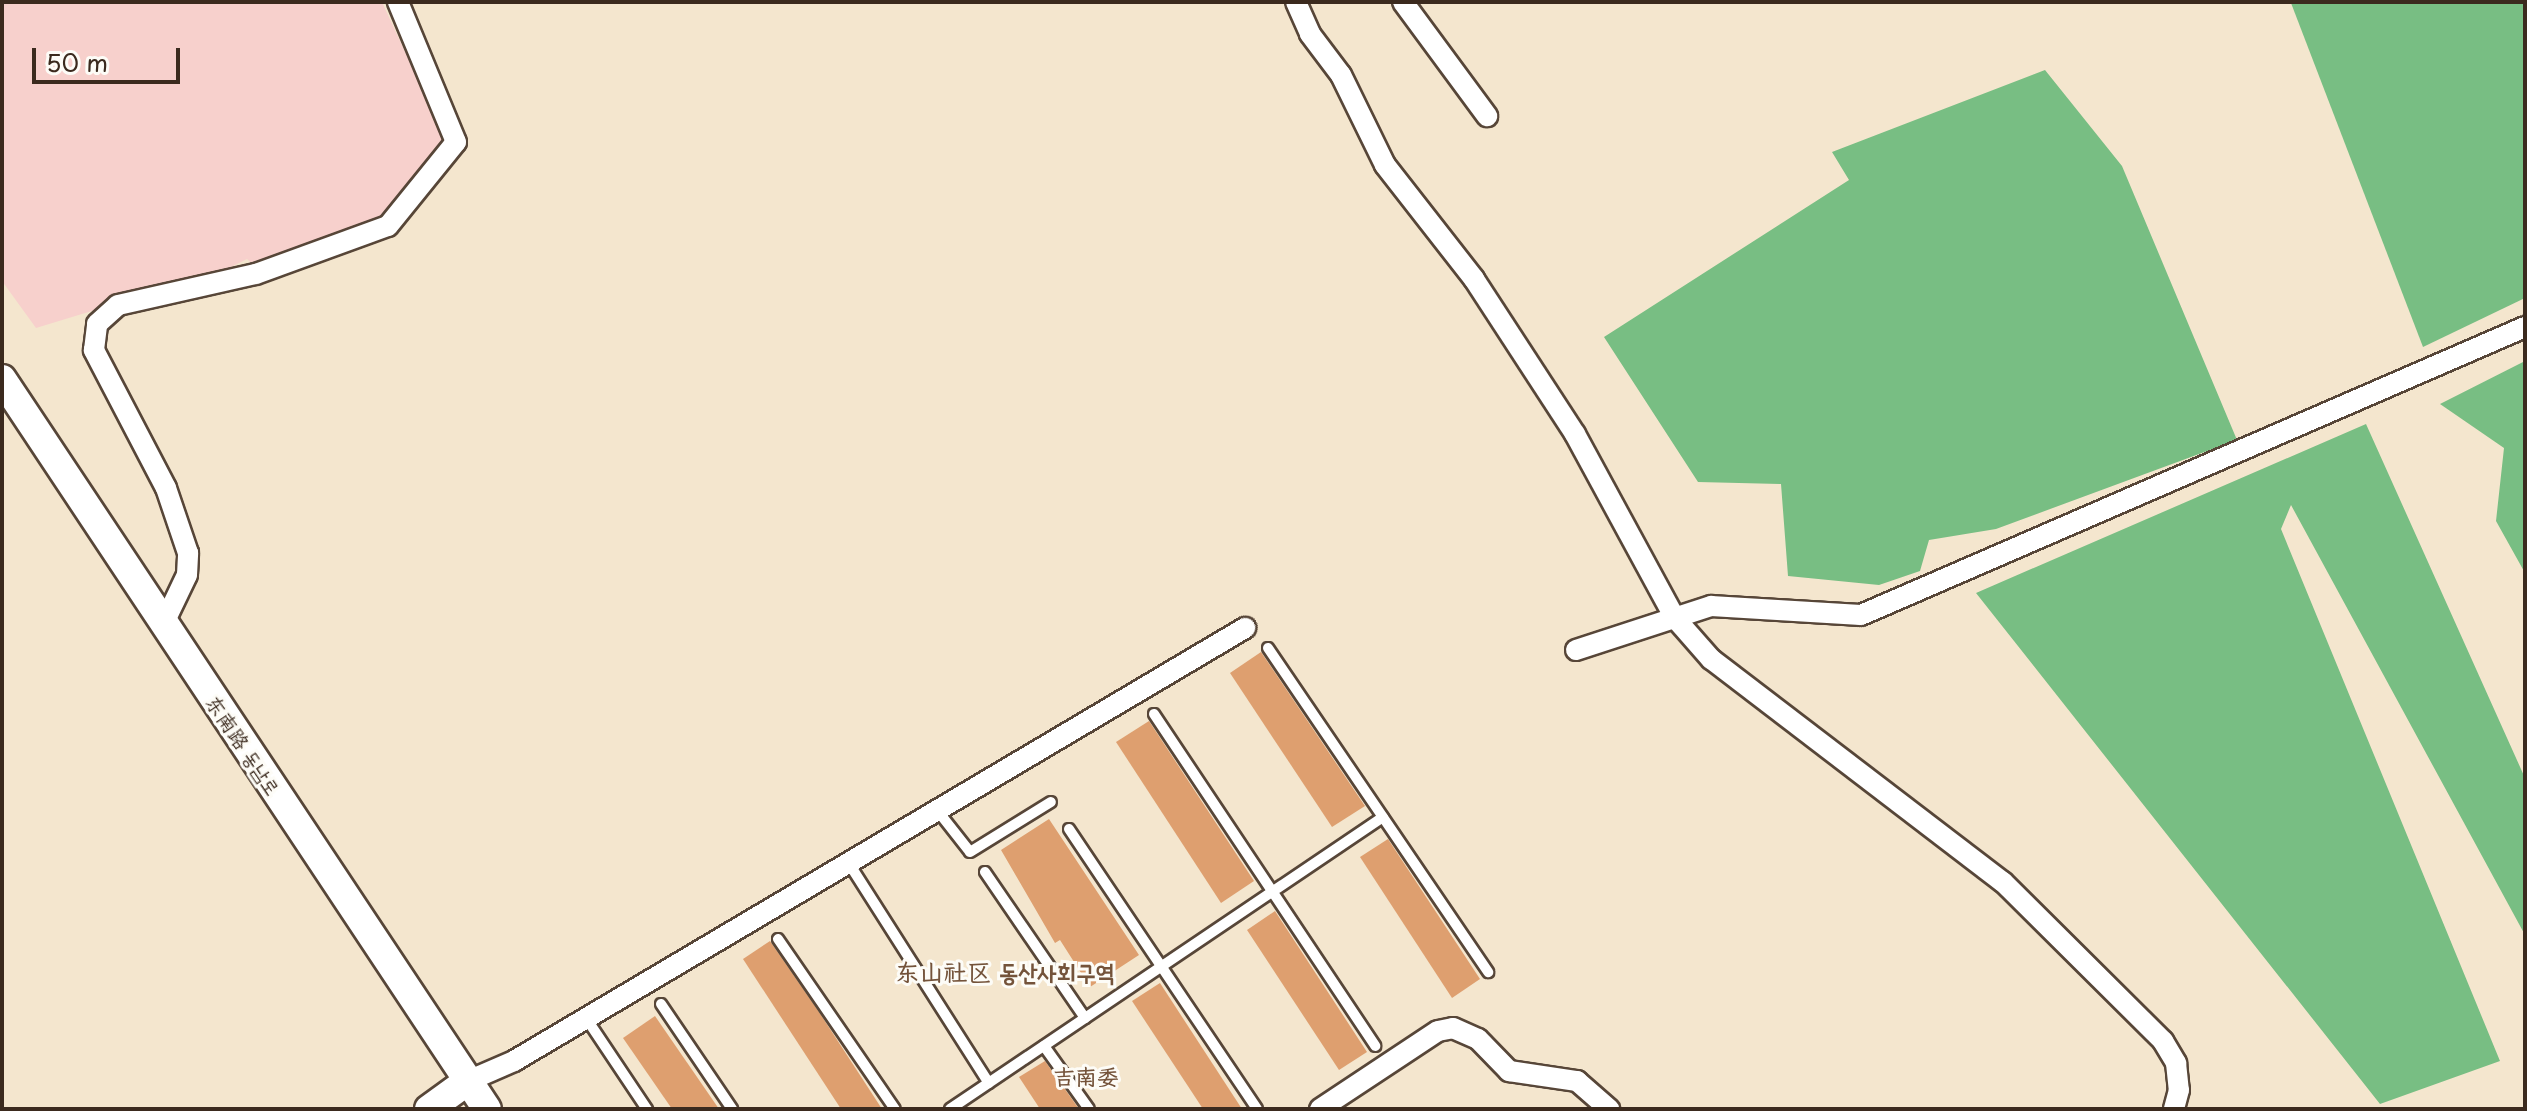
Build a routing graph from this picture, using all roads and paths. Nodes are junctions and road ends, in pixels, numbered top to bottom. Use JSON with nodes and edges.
{"nodes":[{"id":1,"x":398,"y":2,"type":"edge"},
{"id":2,"x":1296,"y":2,"type":"edge"},
{"id":3,"x":1403,"y":2,"type":"edge"},
{"id":4,"x":1487,"y":116,"type":"dead end"},
{"id":5,"x":2525,"y":327,"type":"edge"},
{"id":6,"x":2,"y":379,"type":"edge"},
{"id":7,"x":1675,"y":618,"type":"junction"},
{"id":8,"x":163,"y":625,"type":"junction"},
{"id":9,"x":1245,"y":628,"type":"dead end"},
{"id":10,"x":1268,"y":648,"type":"dead end"},
{"id":11,"x":1576,"y":650,"type":"dead end"},
{"id":12,"x":1154,"y":714,"type":"dead end"},
{"id":13,"x":1051,"y":802,"type":"dead end"},
{"id":14,"x":936,"y":808,"type":"junction"},
{"id":15,"x":1383,"y":817,"type":"junction"},
{"id":16,"x":1069,"y":829,"type":"dead end"},
{"id":17,"x":848,"y":862,"type":"junction"},
{"id":18,"x":985,"y":872,"type":"dead end"},
{"id":19,"x":1273,"y":893,"type":"junction"},
{"id":20,"x":778,"y":939,"type":"dead end"},
{"id":21,"x":1161,"y":966,"type":"junction"},
{"id":22,"x":1488,"y":972,"type":"dead end"},
{"id":23,"x":661,"y":1004,"type":"dead end"},
{"id":24,"x":586,"y":1018,"type":"junction"},
{"id":25,"x":1085,"y":1018,"type":"junction"},
{"id":26,"x":1044,"y":1046,"type":"junction"},
{"id":27,"x":1375,"y":1046,"type":"dead end"},
{"id":28,"x":468,"y":1081,"type":"junction"},
{"id":29,"x":989,"y":1083,"type":"junction"},
{"id":30,"x":429,"y":1109,"type":"edge"},
{"id":31,"x":487,"y":1109,"type":"edge"},
{"id":32,"x":647,"y":1109,"type":"edge"},
{"id":33,"x":732,"y":1109,"type":"edge"},
{"id":34,"x":895,"y":1109,"type":"edge"},
{"id":35,"x":950,"y":1109,"type":"edge"},
{"id":36,"x":1089,"y":1109,"type":"edge"},
{"id":37,"x":1257,"y":1109,"type":"edge"},
{"id":38,"x":1320,"y":1109,"type":"edge"},
{"id":39,"x":1609,"y":1109,"type":"edge"},
{"id":40,"x":2174,"y":1109,"type":"edge"}],
"edges":[{"from":1,"to":8,"type":"street"},
{"from":2,"to":7,"type":"street"},
{"from":3,"to":4,"type":"street"},
{"from":5,"to":7,"type":"street"},
{"from":6,"to":8,"type":"main road","name":"东南路 동남로"},
{"from":7,"to":11,"type":"street"},
{"from":7,"to":40,"type":"street"},
{"from":8,"to":28,"type":"main road","name":"东南路 동남로"},
{"from":9,"to":14,"type":"street"},
{"from":10,"to":15,"type":"lane"},
{"from":12,"to":19,"type":"lane"},
{"from":13,"to":14,"type":"lane"},
{"from":14,"to":17,"type":"street"},
{"from":15,"to":19,"type":"lane"},
{"from":15,"to":22,"type":"lane"},
{"from":16,"to":21,"type":"lane"},
{"from":17,"to":24,"type":"street"},
{"from":17,"to":29,"type":"lane"},
{"from":18,"to":25,"type":"lane"},
{"from":19,"to":21,"type":"lane"},
{"from":19,"to":27,"type":"lane"},
{"from":20,"to":34,"type":"lane"},
{"from":21,"to":25,"type":"lane"},
{"from":21,"to":37,"type":"lane"},
{"from":23,"to":33,"type":"lane"},
{"from":24,"to":28,"type":"street"},
{"from":24,"to":32,"type":"lane"},
{"from":25,"to":26,"type":"lane"},
{"from":26,"to":29,"type":"lane"},
{"from":26,"to":36,"type":"lane"},
{"from":28,"to":30,"type":"main road"},
{"from":28,"to":31,"type":"main road","name":"东南路 동남로"},
{"from":29,"to":35,"type":"lane"},
{"from":38,"to":39,"type":"street"}]}
